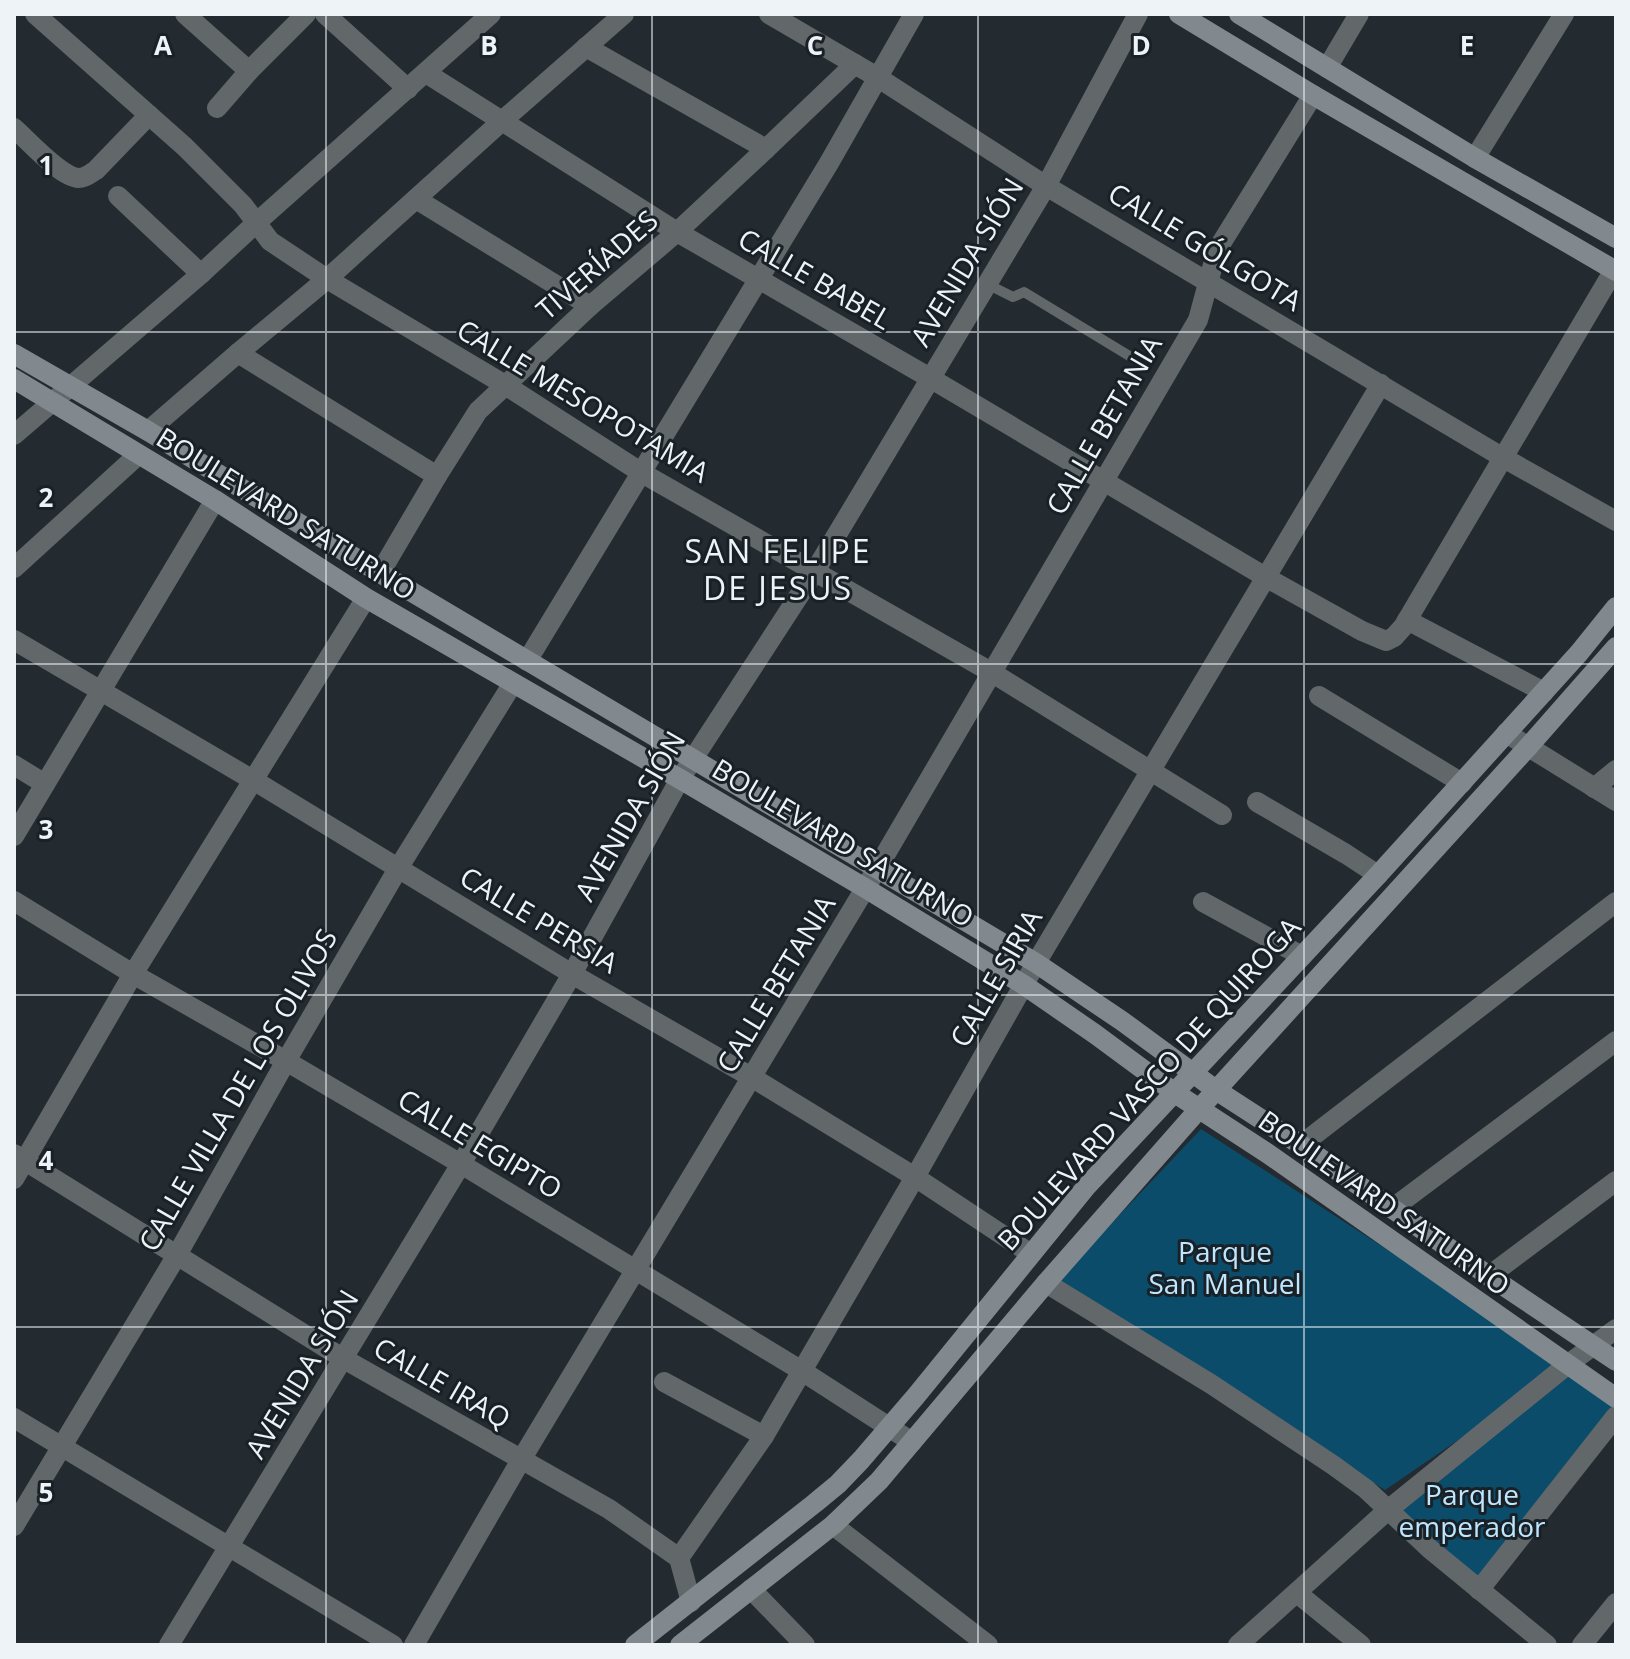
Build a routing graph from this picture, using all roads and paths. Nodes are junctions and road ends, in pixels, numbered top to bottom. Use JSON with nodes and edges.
{"nodes":[{"id":1,"x":35,"y":14,"type":"edge"},
{"id":2,"x":185,"y":14,"type":"edge"},
{"id":3,"x":306,"y":14,"type":"edge"},
{"id":4,"x":491,"y":14,"type":"edge"},
{"id":5,"x":624,"y":14,"type":"edge"},
{"id":6,"x":769,"y":14,"type":"edge"},
{"id":7,"x":914,"y":14,"type":"edge"},
{"id":8,"x":1138,"y":14,"type":"edge"},
{"id":9,"x":1179,"y":14,"type":"edge"},
{"id":10,"x":1239,"y":14,"type":"edge"},
{"id":11,"x":1359,"y":14,"type":"edge"},
{"id":12,"x":1564,"y":14,"type":"edge"},
{"id":13,"x":330,"y":16,"type":"edge"},
{"id":14,"x":586,"y":47,"type":"junction"},
{"id":15,"x":855,"y":64,"type":"junction"},
{"id":16,"x":1327,"y":68,"type":"junction"},
{"id":17,"x":249,"y":71,"type":"junction"},
{"id":18,"x":426,"y":73,"type":"junction"},
{"id":19,"x":877,"y":77,"type":"junction"},
{"id":20,"x":408,"y":89,"type":"junction"},
{"id":21,"x":1313,"y":95,"type":"junction"},
{"id":22,"x":217,"y":108,"type":"dead end"},
{"id":23,"x":149,"y":115,"type":"junction"},
{"id":24,"x":502,"y":121,"type":"junction"},
{"id":25,"x":14,"y":128,"type":"edge"},
{"id":26,"x":766,"y":149,"type":"junction"},
{"id":27,"x":1475,"y":158,"type":"junction"},
{"id":28,"x":1046,"y":186,"type":"junction"},
{"id":29,"x":118,"y":196,"type":"dead end"},
{"id":30,"x":416,"y":199,"type":"junction"},
{"id":31,"x":256,"y":223,"type":"junction"},
{"id":32,"x":677,"y":232,"type":"junction"},
{"id":33,"x":1616,"y":238,"type":"edge"},
{"id":34,"x":1615,"y":270,"type":"edge"},
{"id":35,"x":201,"y":274,"type":"junction"},
{"id":36,"x":759,"y":277,"type":"junction"},
{"id":37,"x":327,"y":279,"type":"junction"},
{"id":38,"x":1210,"y":282,"type":"junction"},
{"id":39,"x":987,"y":284,"type":"junction"},
{"id":40,"x":590,"y":306,"type":"junction"},
{"id":41,"x":238,"y":353,"type":"junction"},
{"id":42,"x":14,"y":354,"type":"edge"},
{"id":43,"x":1136,"y":360,"type":"dead end"},
{"id":44,"x":930,"y":378,"type":"junction"},
{"id":45,"x":14,"y":379,"type":"edge"},
{"id":46,"x":1381,"y":384,"type":"junction"},
{"id":47,"x":505,"y":385,"type":"junction"},
{"id":48,"x":69,"y":387,"type":"junction"},
{"id":49,"x":52,"y":402,"type":"junction"},
{"id":50,"x":148,"y":431,"type":"junction"},
{"id":51,"x":14,"y":435,"type":"edge"},
{"id":52,"x":138,"y":455,"type":"junction"},
{"id":53,"x":1502,"y":457,"type":"junction"},
{"id":54,"x":642,"y":473,"type":"junction"},
{"id":55,"x":437,"y":476,"type":"junction"},
{"id":56,"x":1104,"y":482,"type":"junction"},
{"id":57,"x":215,"y":500,"type":"junction"},
{"id":58,"x":1616,"y":521,"type":"edge"},
{"id":59,"x":14,"y":568,"type":"edge"},
{"id":60,"x":815,"y":571,"type":"junction"},
{"id":61,"x":380,"y":573,"type":"junction"},
{"id":62,"x":1267,"y":578,"type":"junction"},
{"id":63,"x":366,"y":598,"type":"junction"},
{"id":64,"x":1616,"y":607,"type":"edge"},
{"id":65,"x":1407,"y":620,"type":"junction"},
{"id":66,"x":14,"y":640,"type":"edge"},
{"id":67,"x":1616,"y":647,"type":"edge"},
{"id":68,"x":527,"y":661,"type":"junction"},
{"id":69,"x":991,"y":672,"type":"junction"},
{"id":70,"x":513,"y":683,"type":"junction"},
{"id":71,"x":101,"y":691,"type":"junction"},
{"id":72,"x":1544,"y":692,"type":"junction"},
{"id":73,"x":1319,"y":696,"type":"dead end"},
{"id":74,"x":1506,"y":733,"type":"junction"},
{"id":75,"x":1528,"y":747,"type":"junction"},
{"id":76,"x":693,"y":759,"type":"junction"},
{"id":77,"x":14,"y":765,"type":"edge"},
{"id":78,"x":1616,"y":770,"type":"edge"},
{"id":79,"x":1151,"y":771,"type":"junction"},
{"id":80,"x":680,"y":779,"type":"junction"},
{"id":81,"x":253,"y":780,"type":"junction"},
{"id":82,"x":1462,"y":783,"type":"junction"},
{"id":83,"x":45,"y":784,"type":"junction"},
{"id":84,"x":1594,"y":788,"type":"junction"},
{"id":85,"x":1616,"y":801,"type":"edge"},
{"id":86,"x":1257,"y":802,"type":"dead end"},
{"id":87,"x":1222,"y":815,"type":"dead end"},
{"id":88,"x":14,"y":836,"type":"edge"},
{"id":89,"x":399,"y":867,"type":"junction"},
{"id":90,"x":878,"y":867,"type":"junction"},
{"id":91,"x":1378,"y":875,"type":"junction"},
{"id":92,"x":865,"y":888,"type":"junction"},
{"id":93,"x":14,"y":901,"type":"edge"},
{"id":94,"x":1203,"y":902,"type":"dead end"},
{"id":95,"x":1616,"y":902,"type":"edge"},
{"id":96,"x":1302,"y":956,"type":"junction"},
{"id":97,"x":1036,"y":963,"type":"junction"},
{"id":98,"x":133,"y":974,"type":"junction"},
{"id":99,"x":572,"y":974,"type":"junction"},
{"id":100,"x":1024,"y":985,"type":"junction"},
{"id":101,"x":1616,"y":1041,"type":"edge"},
{"id":102,"x":286,"y":1061,"type":"junction"},
{"id":103,"x":1194,"y":1073,"type":"junction"},
{"id":104,"x":753,"y":1078,"type":"junction"},
{"id":105,"x":1216,"y":1090,"type":"junction"},
{"id":106,"x":1175,"y":1093,"type":"junction"},
{"id":107,"x":1199,"y":1109,"type":"junction"},
{"id":108,"x":1301,"y":1145,"type":"junction"},
{"id":109,"x":20,"y":1158,"type":"edge"},
{"id":110,"x":461,"y":1164,"type":"junction"},
{"id":111,"x":915,"y":1177,"type":"junction"},
{"id":112,"x":14,"y":1179,"type":"edge"},
{"id":113,"x":1616,"y":1181,"type":"edge"},
{"id":114,"x":1393,"y":1208,"type":"junction"},
{"id":115,"x":1031,"y":1254,"type":"junction"},
{"id":116,"x":177,"y":1255,"type":"junction"},
{"id":117,"x":636,"y":1271,"type":"junction"},
{"id":118,"x":1489,"y":1276,"type":"junction"},
{"id":119,"x":1046,"y":1283,"type":"junction"},
{"id":120,"x":1616,"y":1329,"type":"edge"},
{"id":121,"x":1594,"y":1346,"type":"junction"},
{"id":122,"x":344,"y":1359,"type":"junction"},
{"id":123,"x":1616,"y":1361,"type":"edge"},
{"id":124,"x":1567,"y":1365,"type":"junction"},
{"id":125,"x":802,"y":1371,"type":"junction"},
{"id":126,"x":664,"y":1382,"type":"dead end"},
{"id":127,"x":1616,"y":1398,"type":"edge"},
{"id":128,"x":1616,"y":1416,"type":"edge"},
{"id":129,"x":14,"y":1418,"type":"edge"},
{"id":130,"x":889,"y":1427,"type":"junction"},
{"id":131,"x":764,"y":1436,"type":"junction"},
{"id":132,"x":912,"y":1442,"type":"junction"},
{"id":133,"x":62,"y":1447,"type":"junction"},
{"id":134,"x":521,"y":1460,"type":"junction"},
{"id":135,"x":1389,"y":1509,"type":"junction"},
{"id":136,"x":833,"y":1525,"type":"junction"},
{"id":137,"x":14,"y":1526,"type":"edge"},
{"id":138,"x":230,"y":1546,"type":"junction"},
{"id":139,"x":679,"y":1558,"type":"junction"},
{"id":140,"x":751,"y":1589,"type":"junction"},
{"id":141,"x":1479,"y":1590,"type":"junction"},
{"id":142,"x":1297,"y":1593,"type":"junction"},
{"id":143,"x":691,"y":1602,"type":"junction"},
{"id":144,"x":1616,"y":1603,"type":"edge"},
{"id":145,"x":984,"y":1644,"type":"edge"},
{"id":146,"x":169,"y":1645,"type":"edge"},
{"id":147,"x":393,"y":1645,"type":"edge"},
{"id":148,"x":414,"y":1645,"type":"edge"},
{"id":149,"x":635,"y":1645,"type":"edge"},
{"id":150,"x":680,"y":1645,"type":"edge"},
{"id":151,"x":805,"y":1645,"type":"edge"},
{"id":152,"x":1238,"y":1645,"type":"edge"},
{"id":153,"x":1361,"y":1645,"type":"edge"},
{"id":154,"x":1547,"y":1645,"type":"edge"},
{"id":155,"x":1582,"y":1645,"type":"edge"}],
"edges":[{"from":1,"to":23,"type":"street","name":"CALLE MESOPOTAMIA"},
{"from":2,"to":17,"type":"street"},
{"from":3,"to":17,"type":"street"},
{"from":4,"to":18,"type":"street"},
{"from":5,"to":14,"type":"street"},
{"from":6,"to":15,"type":"street","name":"CALLE GÓLGOTA"},
{"from":7,"to":19,"type":"street"},
{"from":8,"to":28,"type":"street","name":"AVENIDA SIÓN"},
{"from":9,"to":21,"type":"street"},
{"from":10,"to":16,"type":"street"},
{"from":11,"to":16,"type":"street"},
{"from":12,"to":27,"type":"street"},
{"from":13,"to":20,"type":"street"},
{"from":14,"to":24,"type":"street"},
{"from":14,"to":26,"type":"street"},
{"from":15,"to":19,"type":"street","name":"CALLE GÓLGOTA"},
{"from":15,"to":26,"type":"street","name":"TIVERÍADES"},
{"from":16,"to":27,"type":"street"},
{"from":17,"to":22,"type":"street"},
{"from":18,"to":20,"type":"street"},
{"from":18,"to":24,"type":"street","name":"CALLE BABEL"},
{"from":19,"to":28,"type":"street","name":"CALLE GÓLGOTA"},
{"from":19,"to":36,"type":"street"},
{"from":20,"to":31,"type":"street"},
{"from":21,"to":34,"type":"street"},
{"from":21,"to":38,"type":"street","name":"CALLE BETANIA"},
{"from":23,"to":25,"type":"street"},
{"from":23,"to":31,"type":"street","name":"CALLE MESOPOTAMIA"},
{"from":24,"to":30,"type":"street"},
{"from":24,"to":32,"type":"street","name":"CALLE BABEL"},
{"from":26,"to":32,"type":"street","name":"TIVERÍADES"},
{"from":27,"to":33,"type":"street"},
{"from":28,"to":38,"type":"street","name":"CALLE GÓLGOTA"},
{"from":28,"to":39,"type":"street","name":"AVENIDA SIÓN"},
{"from":29,"to":35,"type":"street"},
{"from":30,"to":37,"type":"street"},
{"from":30,"to":40,"type":"street"},
{"from":31,"to":35,"type":"street"},
{"from":31,"to":37,"type":"street","name":"CALLE MESOPOTAMIA"},
{"from":32,"to":36,"type":"street","name":"CALLE BABEL"},
{"from":32,"to":40,"type":"street","name":"TIVERÍADES"},
{"from":34,"to":53,"type":"street"},
{"from":35,"to":48,"type":"street"},
{"from":36,"to":44,"type":"street","name":"CALLE BABEL"},
{"from":36,"to":54,"type":"street"},
{"from":37,"to":41,"type":"street"},
{"from":37,"to":47,"type":"street","name":"CALLE MESOPOTAMIA"},
{"from":38,"to":46,"type":"street","name":"CALLE GÓLGOTA"},
{"from":38,"to":56,"type":"street","name":"CALLE BETANIA"},
{"from":39,"to":43,"type":"lane"},
{"from":39,"to":44,"type":"street","name":"AVENIDA SIÓN"},
{"from":40,"to":47,"type":"street","name":"TIVERÍADES"},
{"from":41,"to":50,"type":"street"},
{"from":41,"to":55,"type":"street"},
{"from":42,"to":48,"type":"street","name":"BOULEVARD SATURNO"},
{"from":44,"to":56,"type":"street","name":"CALLE BABEL"},
{"from":44,"to":60,"type":"street","name":"AVENIDA SIÓN"},
{"from":45,"to":49,"type":"street","name":"BOULEVARD SATURNO"},
{"from":46,"to":53,"type":"street","name":"CALLE GÓLGOTA"},
{"from":46,"to":62,"type":"street","name":"CALLE SIRIA"},
{"from":47,"to":54,"type":"street","name":"CALLE MESOPOTAMIA"},
{"from":47,"to":55,"type":"street","name":"TIVERÍADES"},
{"from":48,"to":49,"type":"street"},
{"from":48,"to":50,"type":"street","name":"BOULEVARD SATURNO"},
{"from":49,"to":51,"type":"street"},
{"from":49,"to":52,"type":"street","name":"BOULEVARD SATURNO"},
{"from":50,"to":61,"type":"street","name":"BOULEVARD SATURNO"},
{"from":52,"to":57,"type":"street","name":"BOULEVARD SATURNO"},
{"from":52,"to":59,"type":"street"},
{"from":53,"to":58,"type":"street","name":"CALLE GÓLGOTA"},
{"from":53,"to":65,"type":"street"},
{"from":54,"to":60,"type":"street","name":"CALLE MESOPOTAMIA"},
{"from":54,"to":68,"type":"street"},
{"from":55,"to":61,"type":"street","name":"TIVERÍADES"},
{"from":56,"to":62,"type":"street","name":"CALLE BABEL"},
{"from":56,"to":69,"type":"street","name":"CALLE BETANIA"},
{"from":57,"to":63,"type":"street","name":"BOULEVARD SATURNO"},
{"from":57,"to":71,"type":"street"},
{"from":60,"to":69,"type":"street","name":"CALLE MESOPOTAMIA"},
{"from":60,"to":76,"type":"street","name":"AVENIDA SIÓN"},
{"from":61,"to":68,"type":"street","name":"BOULEVARD SATURNO"},
{"from":62,"to":65,"type":"street","name":"CALLE BABEL"},
{"from":62,"to":79,"type":"street","name":"CALLE SIRIA"},
{"from":63,"to":70,"type":"street","name":"BOULEVARD SATURNO"},
{"from":63,"to":81,"type":"street"},
{"from":64,"to":72,"type":"street","name":"BOULEVARD VASCO DE QUIROGA"},
{"from":65,"to":72,"type":"street"},
{"from":66,"to":71,"type":"street","name":"CALLE PERSIA"},
{"from":67,"to":75,"type":"street","name":"BOULEVARD VASCO DE QUIROGA"},
{"from":68,"to":76,"type":"street","name":"BOULEVARD SATURNO"},
{"from":69,"to":79,"type":"street","name":"CALLE MESOPOTAMIA"},
{"from":69,"to":90,"type":"street","name":"CALLE BETANIA"},
{"from":70,"to":80,"type":"street","name":"BOULEVARD SATURNO"},
{"from":70,"to":89,"type":"street","name":"CALLE VILLA DE LOS OLIVOS"},
{"from":71,"to":81,"type":"street","name":"CALLE PERSIA"},
{"from":71,"to":83,"type":"street"},
{"from":72,"to":74,"type":"street","name":"BOULEVARD VASCO DE QUIROGA"},
{"from":73,"to":82,"type":"street"},
{"from":74,"to":75,"type":"street"},
{"from":74,"to":82,"type":"street","name":"BOULEVARD VASCO DE QUIROGA"},
{"from":75,"to":84,"type":"street"},
{"from":75,"to":105,"type":"street","name":"BOULEVARD VASCO DE QUIROGA"},
{"from":76,"to":80,"type":"street","name":"AVENIDA SIÓN"},
{"from":76,"to":90,"type":"street","name":"BOULEVARD SATURNO"},
{"from":77,"to":83,"type":"street"},
{"from":78,"to":84,"type":"street"},
{"from":79,"to":87,"type":"street","name":"CALLE MESOPOTAMIA"},
{"from":79,"to":97,"type":"street","name":"CALLE SIRIA"},
{"from":80,"to":92,"type":"street","name":"BOULEVARD SATURNO"},
{"from":80,"to":99,"type":"street","name":"AVENIDA SIÓN"},
{"from":81,"to":89,"type":"street","name":"CALLE PERSIA"},
{"from":81,"to":98,"type":"street"},
{"from":82,"to":91,"type":"street","name":"BOULEVARD VASCO DE QUIROGA"},
{"from":83,"to":88,"type":"street"},
{"from":84,"to":85,"type":"street"},
{"from":86,"to":91,"type":"street"},
{"from":89,"to":99,"type":"street","name":"CALLE PERSIA"},
{"from":89,"to":102,"type":"street","name":"CALLE VILLA DE LOS OLIVOS"},
{"from":90,"to":92,"type":"street","name":"CALLE BETANIA"},
{"from":90,"to":97,"type":"street","name":"BOULEVARD SATURNO"},
{"from":91,"to":96,"type":"street","name":"BOULEVARD VASCO DE QUIROGA"},
{"from":92,"to":100,"type":"street","name":"BOULEVARD SATURNO"},
{"from":92,"to":104,"type":"street","name":"CALLE BETANIA"},
{"from":93,"to":98,"type":"street","name":"CALLE EGIPTO"},
{"from":94,"to":96,"type":"street"},
{"from":95,"to":108,"type":"street"},
{"from":96,"to":103,"type":"street","name":"BOULEVARD VASCO DE QUIROGA"},
{"from":97,"to":100,"type":"street","name":"CALLE SIRIA"},
{"from":97,"to":103,"type":"street","name":"BOULEVARD SATURNO"},
{"from":98,"to":102,"type":"street","name":"CALLE EGIPTO"},
{"from":98,"to":109,"type":"street"},
{"from":99,"to":104,"type":"street","name":"CALLE PERSIA"},
{"from":99,"to":110,"type":"street","name":"AVENIDA SIÓN"},
{"from":100,"to":106,"type":"street","name":"BOULEVARD SATURNO"},
{"from":100,"to":111,"type":"street","name":"CALLE SIRIA"},
{"from":101,"to":114,"type":"street"},
{"from":102,"to":110,"type":"street","name":"CALLE EGIPTO"},
{"from":102,"to":116,"type":"street","name":"CALLE VILLA DE LOS OLIVOS"},
{"from":103,"to":105,"type":"street","name":"BOULEVARD SATURNO"},
{"from":103,"to":106,"type":"street","name":"BOULEVARD VASCO DE QUIROGA"},
{"from":104,"to":111,"type":"street","name":"CALLE PERSIA"},
{"from":104,"to":117,"type":"street","name":"CALLE BETANIA"},
{"from":105,"to":107,"type":"street","name":"BOULEVARD VASCO DE QUIROGA"},
{"from":105,"to":108,"type":"street","name":"BOULEVARD SATURNO"},
{"from":106,"to":107,"type":"street","name":"BOULEVARD SATURNO"},
{"from":106,"to":115,"type":"street","name":"BOULEVARD VASCO DE QUIROGA"},
{"from":107,"to":119,"type":"street","name":"BOULEVARD VASCO DE QUIROGA"},
{"from":107,"to":124,"type":"street","name":"BOULEVARD SATURNO"},
{"from":108,"to":114,"type":"street","name":"BOULEVARD SATURNO"},
{"from":109,"to":112,"type":"street"},
{"from":109,"to":116,"type":"street","name":"CALLE IRAQ"},
{"from":110,"to":117,"type":"street","name":"CALLE EGIPTO"},
{"from":110,"to":122,"type":"street","name":"AVENIDA SIÓN"},
{"from":111,"to":115,"type":"street","name":"CALLE PERSIA"},
{"from":111,"to":125,"type":"street","name":"CALLE SIRIA"},
{"from":113,"to":118,"type":"street"},
{"from":114,"to":118,"type":"street","name":"BOULEVARD SATURNO"},
{"from":115,"to":130,"type":"street","name":"BOULEVARD VASCO DE QUIROGA"},
{"from":116,"to":122,"type":"street","name":"CALLE IRAQ"},
{"from":116,"to":133,"type":"street","name":"CALLE VILLA DE LOS OLIVOS"},
{"from":117,"to":125,"type":"street","name":"CALLE EGIPTO"},
{"from":117,"to":134,"type":"street","name":"CALLE BETANIA"},
{"from":118,"to":121,"type":"street","name":"BOULEVARD SATURNO"},
{"from":119,"to":132,"type":"street","name":"BOULEVARD VASCO DE QUIROGA"},
{"from":119,"to":135,"type":"street"},
{"from":120,"to":121,"type":"street"},
{"from":121,"to":123,"type":"street","name":"BOULEVARD SATURNO"},
{"from":121,"to":124,"type":"street"},
{"from":122,"to":134,"type":"street","name":"CALLE IRAQ"},
{"from":122,"to":138,"type":"street","name":"AVENIDA SIÓN"},
{"from":124,"to":127,"type":"street","name":"BOULEVARD SATURNO"},
{"from":124,"to":135,"type":"street"},
{"from":125,"to":130,"type":"street","name":"CALLE EGIPTO"},
{"from":125,"to":131,"type":"street","name":"CALLE SIRIA"},
{"from":126,"to":131,"type":"street"},
{"from":128,"to":141,"type":"street"},
{"from":129,"to":133,"type":"street"},
{"from":130,"to":132,"type":"street","name":"CALLE EGIPTO"},
{"from":130,"to":143,"type":"street","name":"BOULEVARD VASCO DE QUIROGA"},
{"from":131,"to":139,"type":"street","name":"CALLE SIRIA"},
{"from":132,"to":136,"type":"street","name":"BOULEVARD VASCO DE QUIROGA"},
{"from":133,"to":137,"type":"street","name":"CALLE VILLA DE LOS OLIVOS"},
{"from":133,"to":138,"type":"street"},
{"from":134,"to":139,"type":"street","name":"CALLE IRAQ"},
{"from":134,"to":148,"type":"street","name":"CALLE BETANIA"},
{"from":135,"to":141,"type":"street"},
{"from":135,"to":142,"type":"street"},
{"from":136,"to":140,"type":"street","name":"BOULEVARD VASCO DE QUIROGA"},
{"from":136,"to":145,"type":"street"},
{"from":138,"to":146,"type":"street","name":"AVENIDA SIÓN"},
{"from":138,"to":147,"type":"street"},
{"from":139,"to":143,"type":"street"},
{"from":140,"to":150,"type":"street","name":"BOULEVARD VASCO DE QUIROGA"},
{"from":140,"to":151,"type":"street"},
{"from":141,"to":154,"type":"street"},
{"from":142,"to":152,"type":"street"},
{"from":142,"to":153,"type":"street"},
{"from":143,"to":149,"type":"street","name":"BOULEVARD VASCO DE QUIROGA"},
{"from":144,"to":155,"type":"street"}]}
